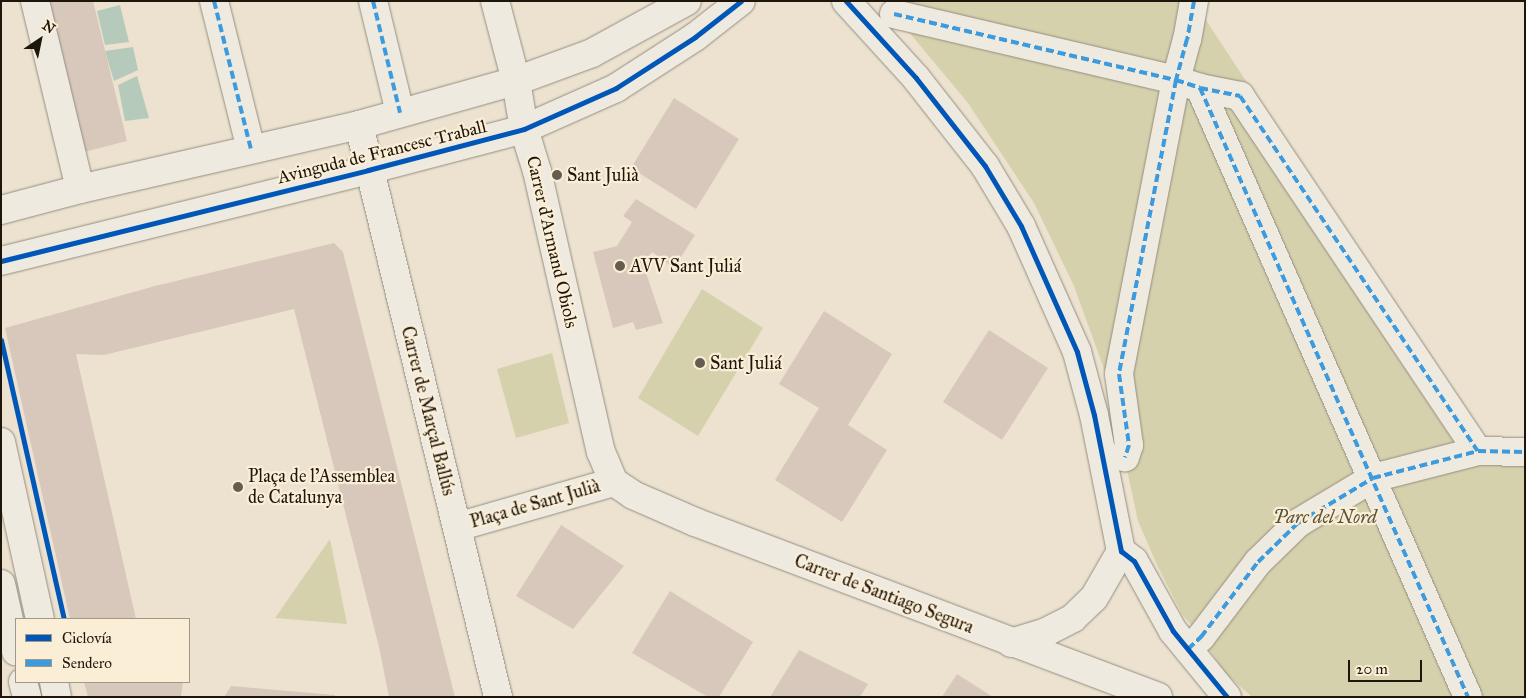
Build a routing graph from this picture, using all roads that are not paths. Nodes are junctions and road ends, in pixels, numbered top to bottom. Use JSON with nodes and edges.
{"nodes":[{"id":1,"x":35,"y":1,"type":"edge"},
{"id":2,"x":214,"y":1,"type":"edge"},
{"id":3,"x":372,"y":1,"type":"edge"},
{"id":4,"x":495,"y":1,"type":"edge"},
{"id":5,"x":688,"y":1,"type":"edge"},
{"id":6,"x":741,"y":1,"type":"edge"},
{"id":7,"x":1194,"y":1,"type":"edge"},
{"id":8,"x":845,"y":2,"type":"edge"},
{"id":9,"x":894,"y":14,"type":"dead end"},
{"id":10,"x":516,"y":81,"type":"junction"},
{"id":11,"x":1188,"y":84,"type":"junction"},
{"id":12,"x":400,"y":113,"type":"junction"},
{"id":13,"x":359,"y":125,"type":"junction"},
{"id":14,"x":524,"y":129,"type":"junction"},
{"id":15,"x":251,"y":149,"type":"junction"},
{"id":16,"x":368,"y":170,"type":"junction"},
{"id":17,"x":80,"y":188,"type":"junction"},
{"id":18,"x":1,"y":210,"type":"edge"},
{"id":19,"x":1,"y":261,"type":"edge"},
{"id":20,"x":1,"y":442,"type":"edge"},
{"id":21,"x":1478,"y":451,"type":"junction"},
{"id":22,"x":1525,"y":452,"type":"edge"},
{"id":23,"x":1125,"y":457,"type":"dead end"},
{"id":24,"x":1373,"y":478,"type":"junction"},
{"id":25,"x":614,"y":482,"type":"junction"},
{"id":26,"x":457,"y":526,"type":"junction"},
{"id":27,"x":1121,"y":551,"type":"junction"},
{"id":28,"x":1,"y":584,"type":"edge"},
{"id":29,"x":40,"y":618,"type":"edge"},
{"id":30,"x":1011,"y":642,"type":"junction"},
{"id":31,"x":15,"y":647,"type":"edge"},
{"id":32,"x":1188,"y":649,"type":"junction"},
{"id":33,"x":23,"y":683,"type":"edge"},
{"id":34,"x":54,"y":683,"type":"edge"},
{"id":35,"x":26,"y":697,"type":"edge"},
{"id":36,"x":57,"y":697,"type":"edge"},
{"id":37,"x":498,"y":697,"type":"edge"},
{"id":38,"x":1158,"y":697,"type":"edge"},
{"id":39,"x":1227,"y":697,"type":"edge"},
{"id":40,"x":1468,"y":697,"type":"edge"}],
"edges":[{"from":1,"to":17,"type":"street"},
{"from":2,"to":15,"type":"street"},
{"from":3,"to":12,"type":"street"},
{"from":4,"to":10,"type":"street","name":"Carrer d'Armand Obiols"},
{"from":5,"to":10,"type":"street","name":"Avinguda de Francesc Traball"},
{"from":6,"to":14,"type":"street","name":"Avinguda de Francesc Traball"},
{"from":7,"to":11,"type":"street"},
{"from":8,"to":27,"type":"street"},
{"from":9,"to":11,"type":"street"},
{"from":10,"to":12,"type":"street","name":"Avinguda de Francesc Traball"},
{"from":10,"to":14,"type":"street","name":"Carrer d'Armand Obiols"},
{"from":11,"to":21,"type":"street"},
{"from":11,"to":23,"type":"street"},
{"from":11,"to":24,"type":"street"},
{"from":12,"to":13,"type":"street","name":"Avinguda de Francesc Traball"},
{"from":13,"to":15,"type":"street","name":"Avinguda de Francesc Traball"},
{"from":13,"to":16,"type":"street","name":"Carrer de Marçal Ballús"},
{"from":14,"to":16,"type":"street","name":"Avinguda de Francesc Traball"},
{"from":14,"to":25,"type":"street","name":"Carrer d'Armand Obiols"},
{"from":15,"to":17,"type":"street","name":"Avinguda de Francesc Traball"},
{"from":16,"to":19,"type":"street","name":"Avinguda de Francesc Traball"},
{"from":16,"to":26,"type":"street","name":"Carrer de Marçal Ballús"},
{"from":17,"to":18,"type":"street","name":"Avinguda de Francesc Traball"},
{"from":20,"to":29,"type":"street"},
{"from":21,"to":22,"type":"street"},
{"from":21,"to":24,"type":"street"},
{"from":24,"to":32,"type":"street"},
{"from":24,"to":40,"type":"street"},
{"from":25,"to":26,"type":"street","name":"Plaça de Sant Julià"},
{"from":25,"to":30,"type":"street","name":"Carrer de Santiago Segura"},
{"from":26,"to":37,"type":"street","name":"Carrer de Marçal Ballús"},
{"from":27,"to":30,"type":"street"},
{"from":27,"to":32,"type":"street"},
{"from":28,"to":31,"type":"street"},
{"from":30,"to":38,"type":"street","name":"Carrer de Santiago Segura"},
{"from":32,"to":39,"type":"street"},
{"from":33,"to":35,"type":"street"},
{"from":34,"to":36,"type":"street"}]}
